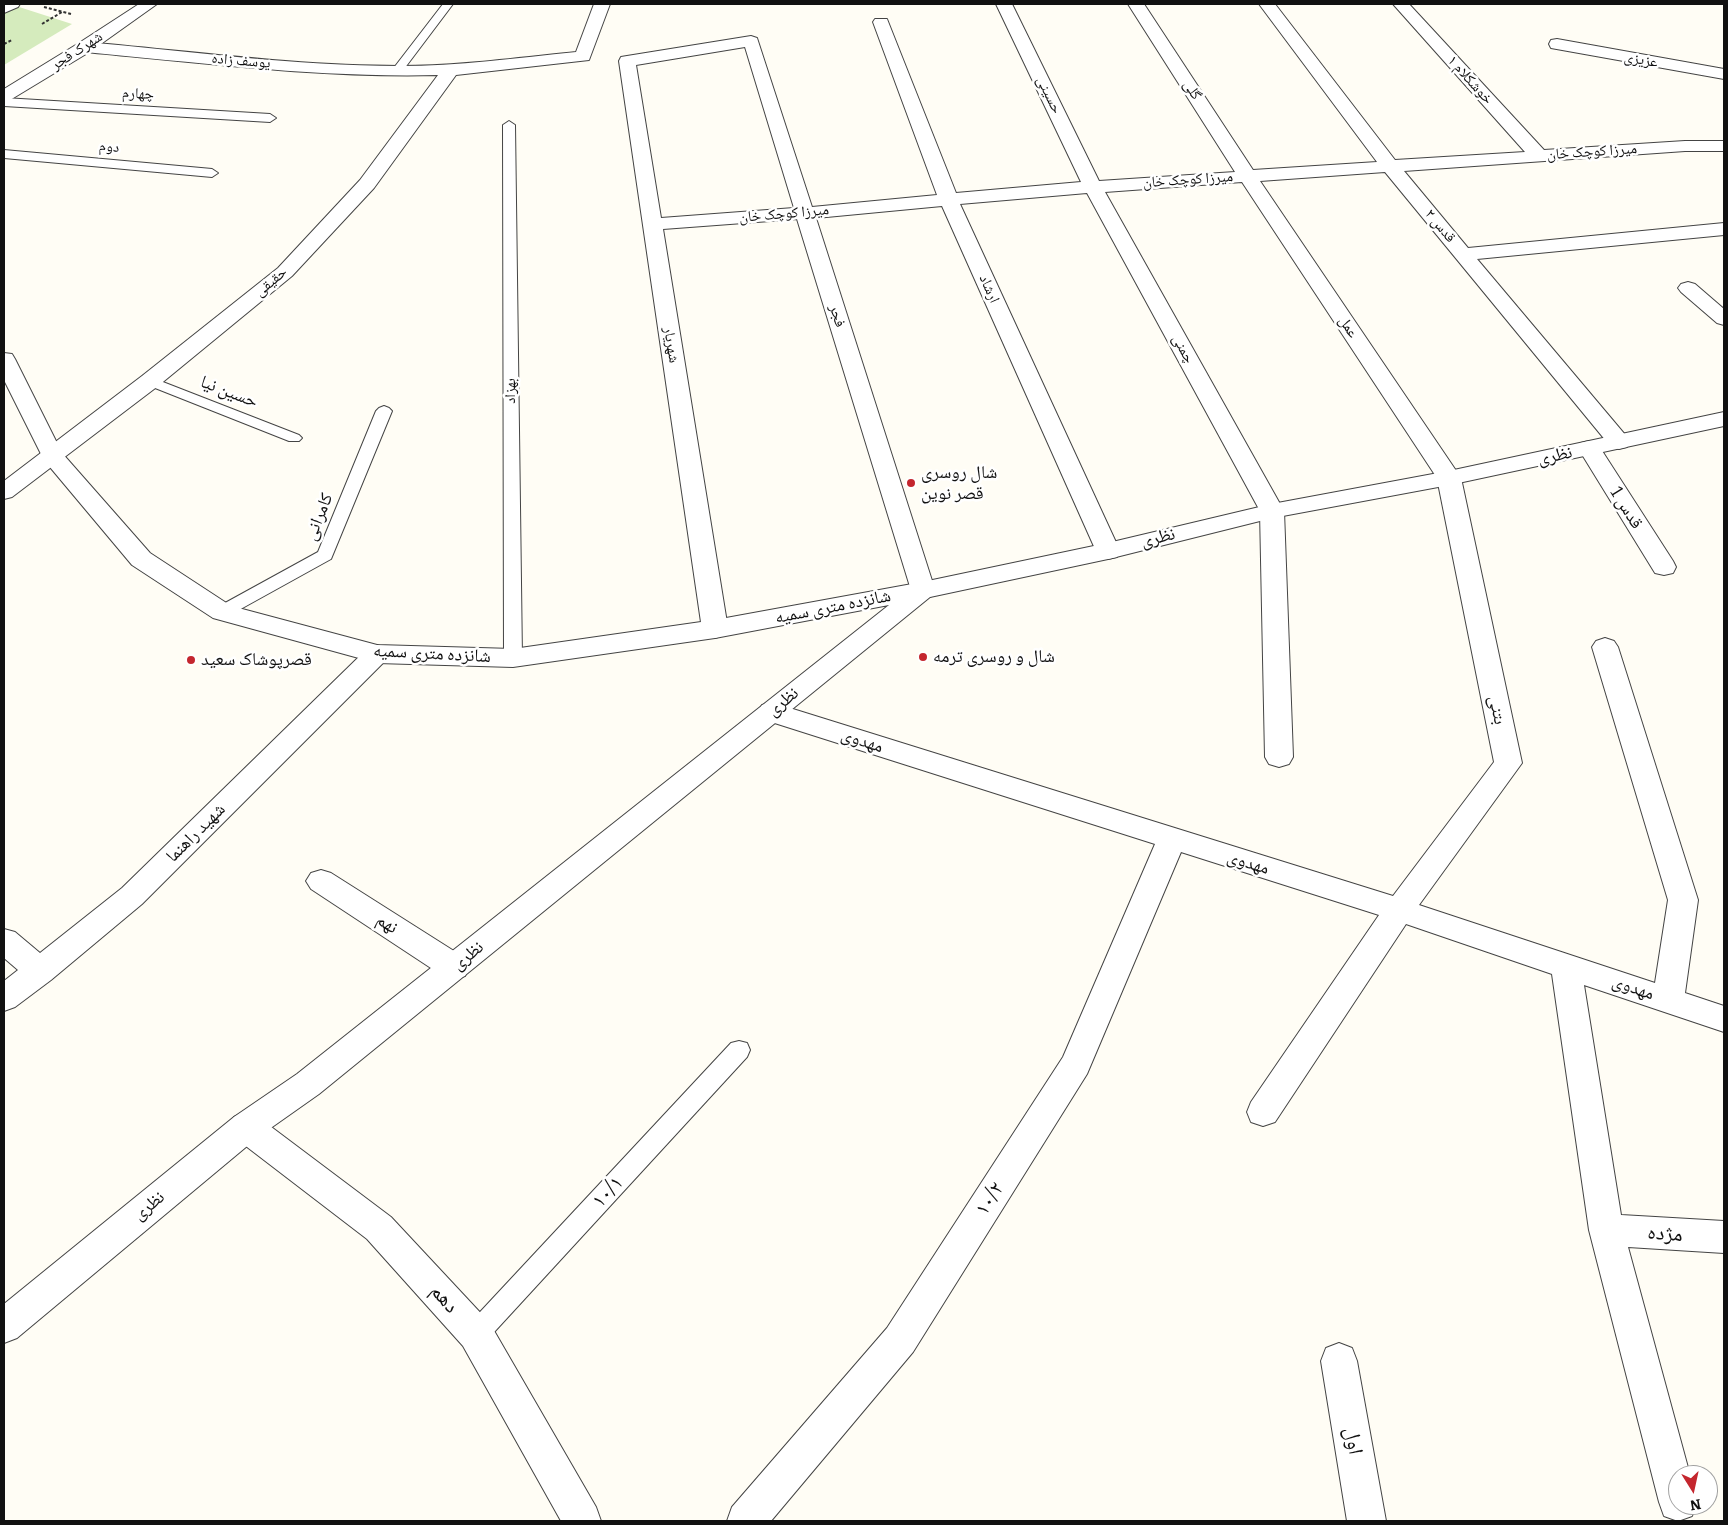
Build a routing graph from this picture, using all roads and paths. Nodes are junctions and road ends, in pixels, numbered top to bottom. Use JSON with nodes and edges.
{"nodes":[{"id":1,"x":12,"y":4,"type":"edge"},
{"id":2,"x":149,"y":4,"type":"edge"},
{"id":3,"x":448,"y":4,"type":"edge"},
{"id":4,"x":602,"y":4,"type":"edge"},
{"id":5,"x":1004,"y":4,"type":"edge"},
{"id":6,"x":1136,"y":4,"type":"edge"},
{"id":7,"x":1267,"y":4,"type":"edge"},
{"id":8,"x":1401,"y":4,"type":"edge"},
{"id":9,"x":4,"y":8,"type":"edge"},
{"id":10,"x":881,"y":22,"type":"dead end"},
{"id":11,"x":1557,"y":44,"type":"dead end"},
{"id":12,"x":85,"y":47,"type":"junction"},
{"id":13,"x":627,"y":61,"type":"joint"},
{"id":14,"x":451,"y":70,"type":"junction"},
{"id":15,"x":397,"y":71,"type":"junction"},
{"id":16,"x":1724,"y":74,"type":"edge"},
{"id":17,"x":4,"y":96,"type":"edge"},
{"id":18,"x":4,"y":102,"type":"edge"},
{"id":19,"x":270,"y":118,"type":"dead end"},
{"id":20,"x":509,"y":125,"type":"dead end"},
{"id":21,"x":1724,"y":146,"type":"edge"},
{"id":22,"x":4,"y":154,"type":"edge"},
{"id":23,"x":1540,"y":156,"type":"junction"},
{"id":24,"x":1390,"y":166,"type":"junction"},
{"id":25,"x":212,"y":173,"type":"dead end"},
{"id":26,"x":1247,"y":176,"type":"junction"},
{"id":27,"x":1093,"y":187,"type":"junction"},
{"id":28,"x":948,"y":198,"type":"junction"},
{"id":29,"x":805,"y":213,"type":"junction"},
{"id":30,"x":652,"y":224,"type":"junction"},
{"id":31,"x":1724,"y":229,"type":"edge"},
{"id":32,"x":1463,"y":254,"type":"junction"},
{"id":33,"x":1688,"y":288,"type":"dead end"},
{"id":34,"x":1724,"y":319,"type":"edge"},
{"id":35,"x":4,"y":360,"type":"edge"},
{"id":36,"x":150,"y":382,"type":"junction"},
{"id":37,"x":384,"y":412,"type":"dead end"},
{"id":38,"x":1724,"y":419,"type":"edge"},
{"id":39,"x":294,"y":438,"type":"dead end"},
{"id":40,"x":1619,"y":442,"type":"junction"},
{"id":41,"x":1589,"y":448,"type":"junction"},
{"id":42,"x":52,"y":455,"type":"junction"},
{"id":43,"x":1449,"y":478,"type":"junction"},
{"id":44,"x":4,"y":492,"type":"edge"},
{"id":45,"x":1272,"y":511,"type":"junction"},
{"id":46,"x":1108,"y":550,"type":"junction"},
{"id":47,"x":1664,"y":567,"type":"dead end"},
{"id":48,"x":923,"y":590,"type":"junction"},
{"id":49,"x":222,"y":612,"type":"junction"},
{"id":50,"x":715,"y":629,"type":"junction"},
{"id":51,"x":1605,"y":647,"type":"dead end"},
{"id":52,"x":376,"y":654,"type":"junction"},
{"id":53,"x":513,"y":658,"type":"junction"},
{"id":54,"x":771,"y":712,"type":"junction"},
{"id":55,"x":1278,"y":757,"type":"dead end"},
{"id":56,"x":1172,"y":839,"type":"junction"},
{"id":57,"x":321,"y":881,"type":"dead end"},
{"id":58,"x":1399,"y":910,"type":"junction"},
{"id":59,"x":4,"y":941,"type":"edge"},
{"id":60,"x":1566,"y":966,"type":"junction"},
{"id":61,"x":454,"y":967,"type":"junction"},
{"id":62,"x":40,"y":971,"type":"junction"},
{"id":63,"x":4,"y":998,"type":"edge"},
{"id":64,"x":1668,"y":1000,"type":"junction"},
{"id":65,"x":1724,"y":1019,"type":"edge"},
{"id":66,"x":740,"y":1050,"type":"dead end"},
{"id":67,"x":1263,"y":1112,"type":"dead end"},
{"id":68,"x":246,"y":1127,"type":"junction"},
{"id":69,"x":1606,"y":1230,"type":"junction"},
{"id":70,"x":1724,"y":1238,"type":"edge"},
{"id":71,"x":4,"y":1326,"type":"edge"},
{"id":72,"x":476,"y":1334,"type":"junction"},
{"id":73,"x":1340,"y":1360,"type":"dead end"},
{"id":74,"x":1668,"y":1465,"type":"edge"},
{"id":75,"x":582,"y":1521,"type":"edge"},
{"id":76,"x":746,"y":1521,"type":"edge"},
{"id":77,"x":1367,"y":1521,"type":"edge"}],
"edges":[{"from":1,"to":9,"type":"street"},
{"from":2,"to":12,"type":"street","name":"شهرک فجر"},
{"from":3,"to":15,"type":"lane"},
{"from":4,"to":14,"type":"street","name":"یوسف زاده"},
{"from":5,"to":27,"type":"street","name":"حسینی"},
{"from":6,"to":26,"type":"street","name":"گلی"},
{"from":7,"to":24,"type":"street","name":"قدس ۲"},
{"from":8,"to":23,"type":"street","name":"خوشکلام ۱"},
{"from":10,"to":28,"type":"street","name":"ارشاد"},
{"from":11,"to":16,"type":"street","name":"عزیزی"},
{"from":12,"to":15,"type":"street","name":"یوسف زاده"},
{"from":12,"to":17,"type":"street","name":"شهرک فجر"},
{"from":13,"to":29,"type":"street","name":"فجر"},
{"from":13,"to":30,"type":"street","name":"شهریار"},
{"from":14,"to":15,"type":"street","name":"یوسف زاده"},
{"from":14,"to":36,"type":"street","name":"حقیقی"},
{"from":18,"to":19,"type":"lane","name":"چهارم"},
{"from":20,"to":53,"type":"lane","name":"بهزاد"},
{"from":21,"to":23,"type":"street","name":"میرزا کوچک خان"},
{"from":22,"to":25,"type":"lane","name":"دوم"},
{"from":23,"to":24,"type":"street","name":"میرزا کوچک خان"},
{"from":24,"to":26,"type":"street","name":"میرزا کوچک خان"},
{"from":24,"to":32,"type":"street","name":"قدس ۲"},
{"from":26,"to":27,"type":"street","name":"میرزا کوچک خان"},
{"from":26,"to":43,"type":"street","name":"عمل"},
{"from":27,"to":28,"type":"street","name":"میرزا کوچک خان"},
{"from":27,"to":45,"type":"street","name":"چمنی"},
{"from":28,"to":29,"type":"street","name":"میرزا کوچک خان"},
{"from":28,"to":46,"type":"street","name":"ارشاد"},
{"from":29,"to":30,"type":"street","name":"میرزا کوچک خان"},
{"from":29,"to":48,"type":"street","name":"فجر"},
{"from":30,"to":50,"type":"street","name":"شهریار"},
{"from":31,"to":32,"type":"street"},
{"from":32,"to":40,"type":"street","name":"قدس ۲"},
{"from":33,"to":34,"type":"street"},
{"from":35,"to":42,"type":"street","name":"شانزده متری سمیه"},
{"from":36,"to":39,"type":"lane","name":"حسین نیا"},
{"from":36,"to":42,"type":"street","name":"حقیقی"},
{"from":37,"to":49,"type":"lane","name":"کامرانی"},
{"from":38,"to":40,"type":"street","name":"نظری"},
{"from":40,"to":41,"type":"street","name":"نظری"},
{"from":41,"to":43,"type":"street","name":"نظری"},
{"from":41,"to":47,"type":"street","name":"قدس 1"},
{"from":42,"to":44,"type":"street","name":"حقیقی"},
{"from":42,"to":49,"type":"street","name":"شانزده متری سمیه"},
{"from":43,"to":45,"type":"street","name":"نظری"},
{"from":43,"to":58,"type":"street","name":"بتنی"},
{"from":45,"to":46,"type":"street","name":"نظری"},
{"from":45,"to":55,"type":"street"},
{"from":46,"to":48,"type":"street","name":"نظری"},
{"from":48,"to":50,"type":"street","name":"شانزده متری سمیه"},
{"from":48,"to":54,"type":"street","name":"نظری"},
{"from":49,"to":52,"type":"street","name":"شانزده متری سمیه"},
{"from":50,"to":53,"type":"street","name":"شانزده متری سمیه"},
{"from":51,"to":64,"type":"street"},
{"from":52,"to":53,"type":"street","name":"شانزده متری سمیه"},
{"from":52,"to":62,"type":"street","name":"شهید راهنما"},
{"from":54,"to":56,"type":"street","name":"مهدوی"},
{"from":54,"to":61,"type":"street","name":"نظری"},
{"from":56,"to":58,"type":"street","name":"مهدوی"},
{"from":56,"to":76,"type":"street","name":"۱۰/۲"},
{"from":57,"to":61,"type":"street","name":"نهم"},
{"from":58,"to":60,"type":"street","name":"مهدوی"},
{"from":58,"to":67,"type":"street","name":"بتنی"},
{"from":59,"to":62,"type":"street"},
{"from":60,"to":64,"type":"street","name":"مهدوی"},
{"from":60,"to":69,"type":"street"},
{"from":61,"to":68,"type":"street","name":"نظری"},
{"from":62,"to":63,"type":"street","name":"شهید راهنما"},
{"from":64,"to":65,"type":"street","name":"مهدوی"},
{"from":66,"to":72,"type":"lane","name":"۱۰/۱"},
{"from":68,"to":71,"type":"street","name":"نظری"},
{"from":68,"to":72,"type":"street","name":"دهم"},
{"from":69,"to":70,"type":"street","name":"مژده"},
{"from":69,"to":74,"type":"street"},
{"from":72,"to":75,"type":"street","name":"دهم"},
{"from":73,"to":77,"type":"street","name":"اول"}]}
